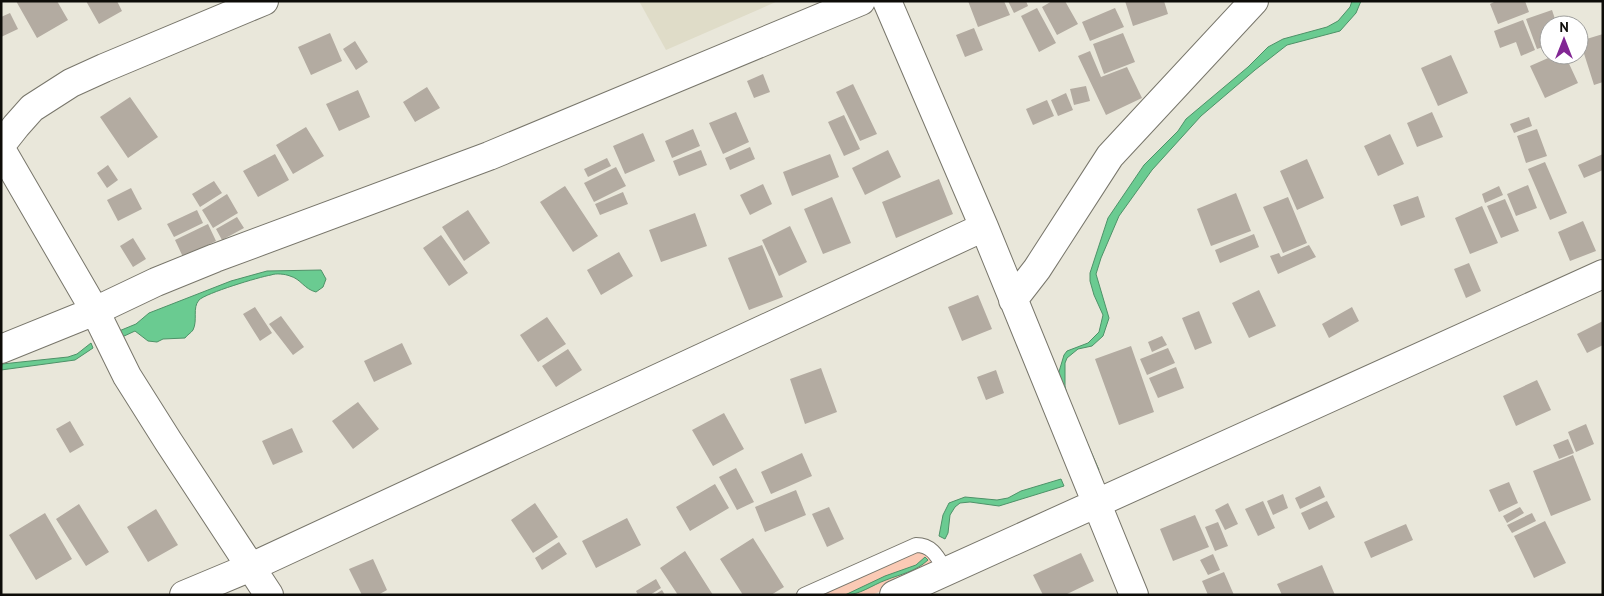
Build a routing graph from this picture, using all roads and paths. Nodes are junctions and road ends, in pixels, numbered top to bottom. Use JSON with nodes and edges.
{"nodes":[{"id":1,"x":264,"y":1,"type":"edge"},
{"id":2,"x":861,"y":1,"type":"edge"},
{"id":3,"x":887,"y":1,"type":"edge"},
{"id":4,"x":1246,"y":5,"type":"edge"},
{"id":5,"x":1,"y":147,"type":"edge"},
{"id":6,"x":984,"y":227,"type":"junction"},
{"id":7,"x":1603,"y":274,"type":"edge"},
{"id":8,"x":1013,"y":300,"type":"junction"},
{"id":9,"x":95,"y":311,"type":"junction"},
{"id":10,"x":1,"y":349,"type":"edge"},
{"id":11,"x":1096,"y":502,"type":"junction"},
{"id":12,"x":252,"y":567,"type":"junction"},
{"id":13,"x":946,"y":571,"type":"junction"},
{"id":14,"x":184,"y":595,"type":"edge"},
{"id":15,"x":269,"y":595,"type":"edge"},
{"id":16,"x":804,"y":595,"type":"edge"},
{"id":17,"x":894,"y":595,"type":"edge"},
{"id":18,"x":1134,"y":595,"type":"edge"}],
"edges":[{"from":1,"to":5,"type":"street"},
{"from":2,"to":9,"type":"street"},
{"from":3,"to":6,"type":"street"},
{"from":4,"to":8,"type":"street"},
{"from":5,"to":9,"type":"street"},
{"from":6,"to":8,"type":"street"},
{"from":6,"to":12,"type":"street"},
{"from":7,"to":11,"type":"street"},
{"from":8,"to":11,"type":"street"},
{"from":9,"to":10,"type":"street"},
{"from":9,"to":12,"type":"street"},
{"from":11,"to":13,"type":"street"},
{"from":11,"to":18,"type":"street"},
{"from":12,"to":14,"type":"street"},
{"from":12,"to":15,"type":"street"},
{"from":13,"to":16,"type":"lane"},
{"from":13,"to":17,"type":"street"}]}
